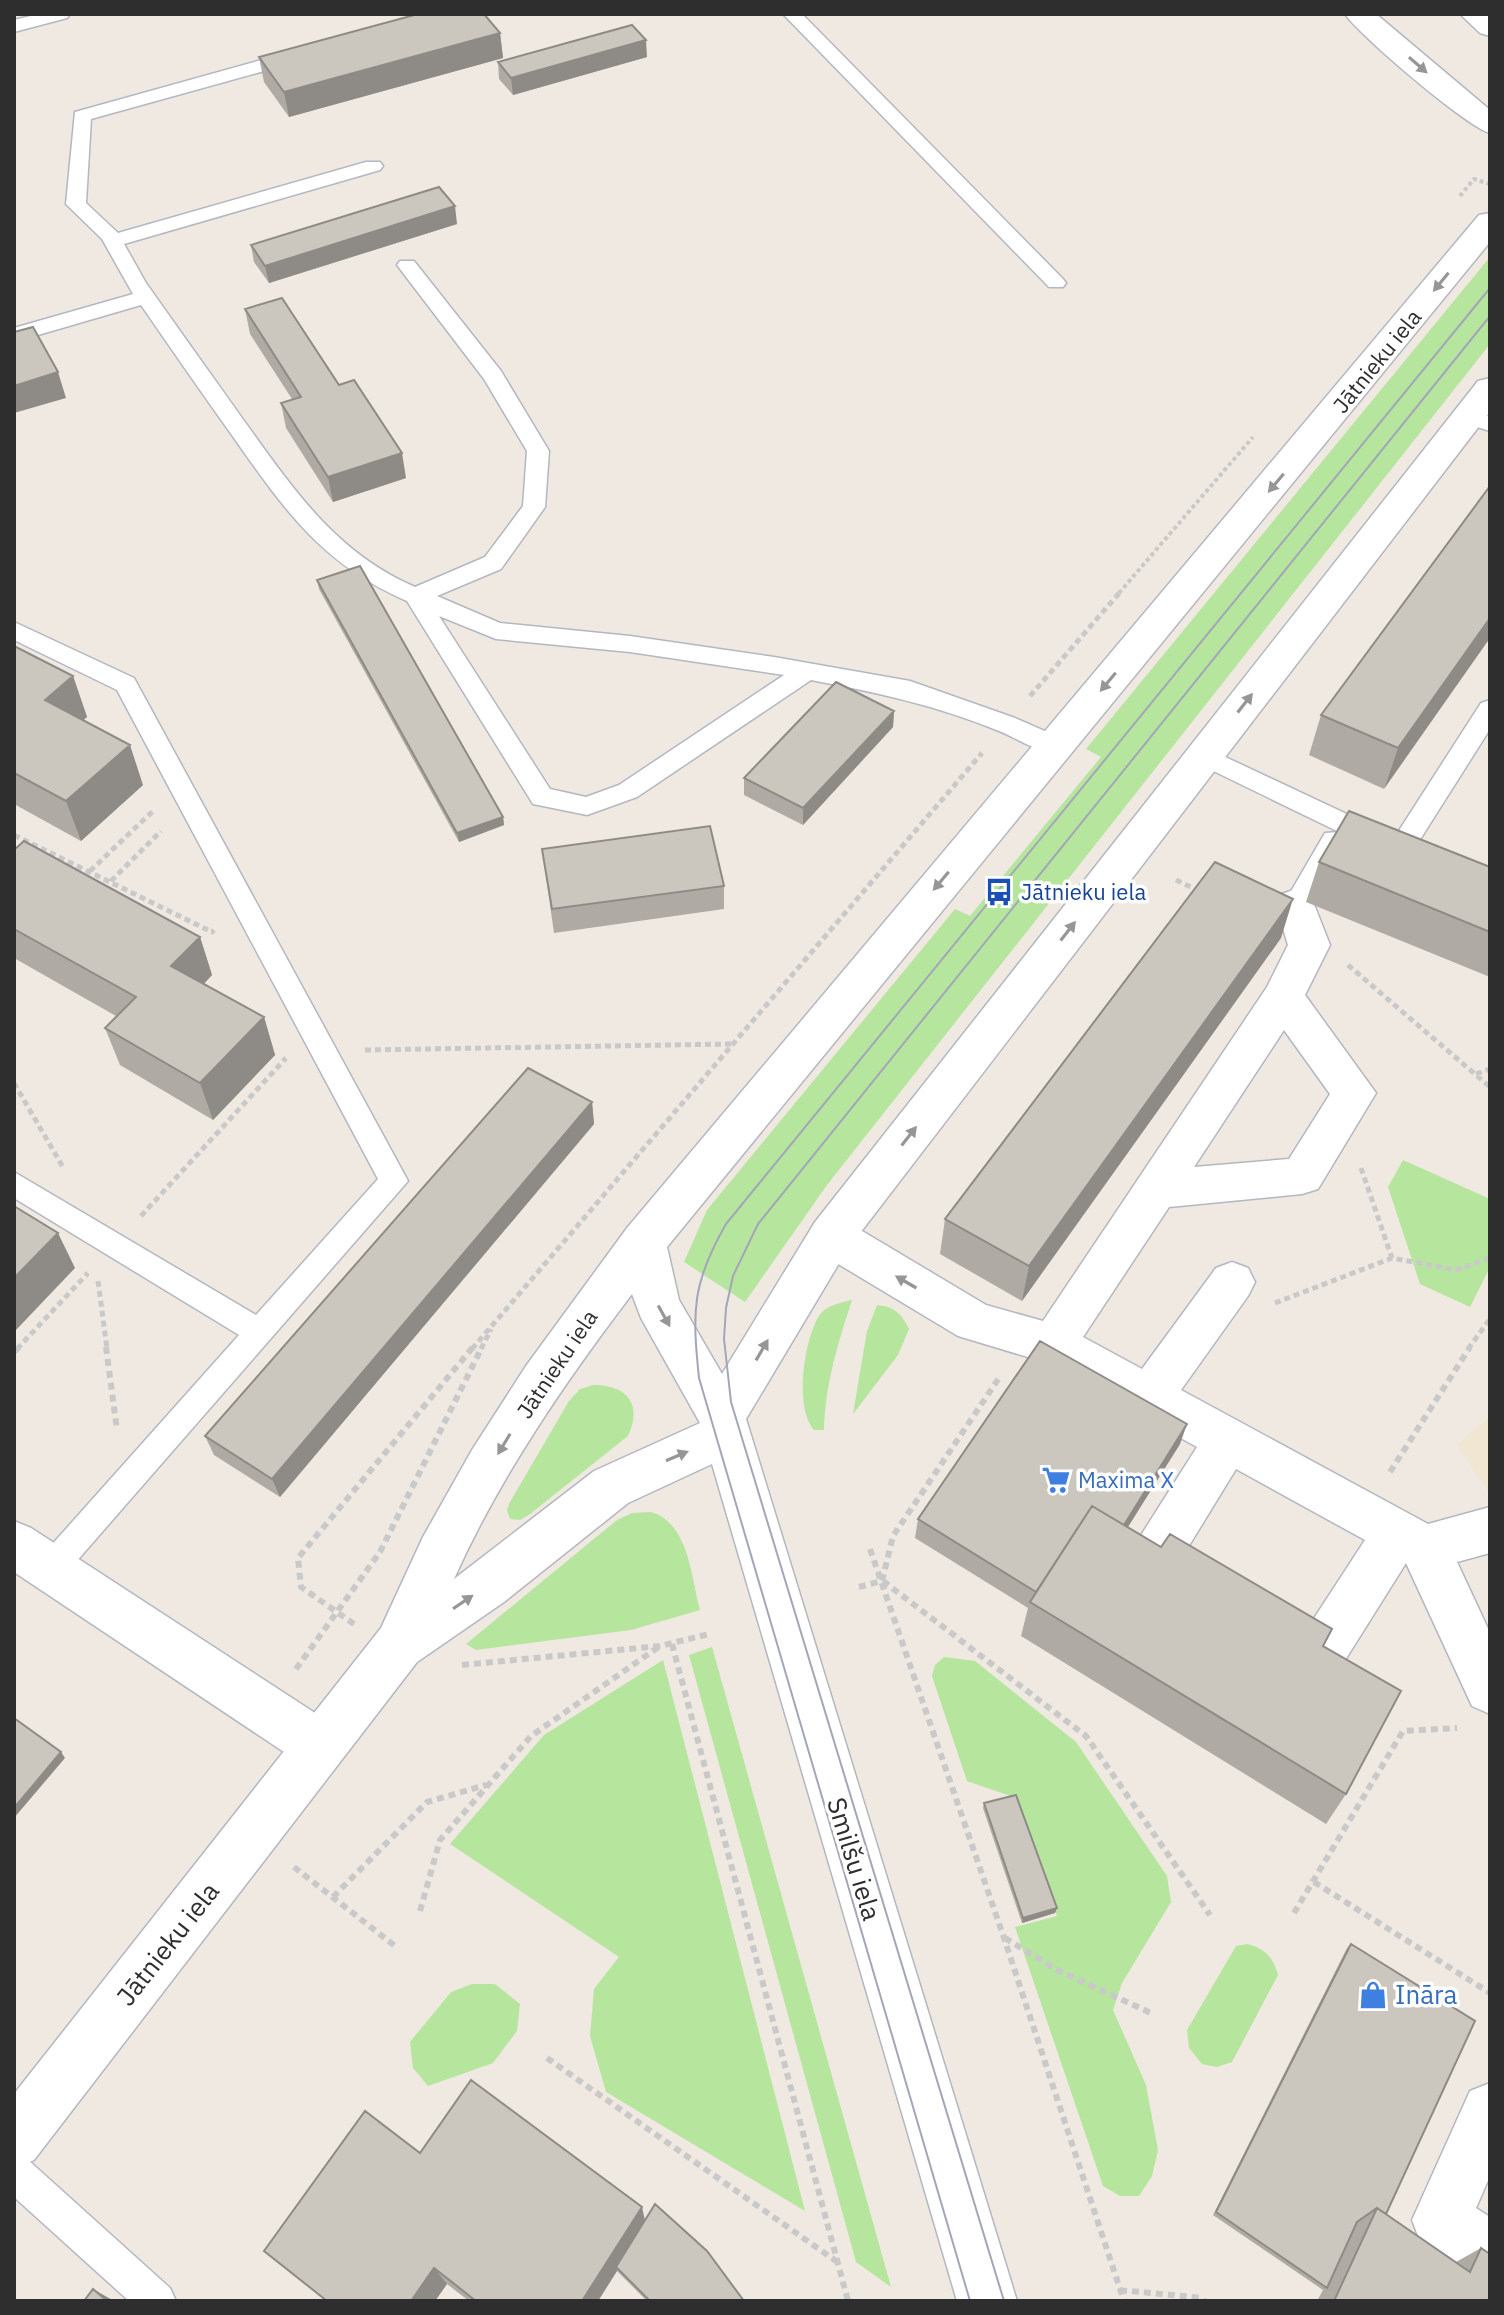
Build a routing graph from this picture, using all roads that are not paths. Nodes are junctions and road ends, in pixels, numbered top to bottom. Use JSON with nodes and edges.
{"nodes":[{"id":1,"x":792,"y":14,"type":"edge"},
{"id":2,"x":1359,"y":14,"type":"edge"},
{"id":3,"x":1474,"y":14,"type":"edge"},
{"id":4,"x":52,"y":15,"type":"edge"},
{"id":5,"x":14,"y":26,"type":"edge"},
{"id":6,"x":1490,"y":27,"type":"edge"},
{"id":7,"x":309,"y":52,"type":"edge"},
{"id":8,"x":1490,"y":124,"type":"edge"},
{"id":9,"x":373,"y":166,"type":"dead end"},
{"id":10,"x":1490,"y":222,"type":"edge"},
{"id":11,"x":113,"y":241,"type":"junction"},
{"id":12,"x":407,"y":265,"type":"dead end"},
{"id":13,"x":1056,"y":283,"type":"dead end"},
{"id":14,"x":146,"y":297,"type":"junction"},
{"id":15,"x":14,"y":335,"type":"edge"},
{"id":16,"x":1483,"y":410,"type":"edge"},
{"id":17,"x":415,"y":596,"type":"junction"},
{"id":18,"x":14,"y":630,"type":"edge"},
{"id":19,"x":808,"y":671,"type":"junction"},
{"id":20,"x":1490,"y":709,"type":"edge"},
{"id":21,"x":1054,"y":745,"type":"junction"},
{"id":22,"x":1204,"y":756,"type":"junction"},
{"id":23,"x":1344,"y":824,"type":"junction"},
{"id":24,"x":1400,"y":850,"type":"junction"},
{"id":25,"x":1426,"y":861,"type":"edge"},
{"id":26,"x":1299,"y":916,"type":"joint"},
{"id":27,"x":1283,"y":997,"type":"junction"},
{"id":28,"x":14,"y":1184,"type":"edge"},
{"id":29,"x":1158,"y":1189,"type":"junction"},
{"id":30,"x":831,"y":1236,"type":"junction"},
{"id":31,"x":643,"y":1242,"type":"junction"},
{"id":32,"x":1232,"y":1282,"type":"dead end"},
{"id":33,"x":260,"y":1333,"type":"junction"},
{"id":34,"x":1040,"y":1340,"type":"junction"},
{"id":35,"x":1149,"y":1397,"type":"junction"},
{"id":36,"x":724,"y":1426,"type":"junction"},
{"id":37,"x":1228,"y":1440,"type":"junction"},
{"id":38,"x":1490,"y":1530,"type":"edge"},
{"id":39,"x":1395,"y":1532,"type":"junction"},
{"id":40,"x":32,"y":1556,"type":"edge"},
{"id":41,"x":380,"y":1637,"type":"junction"},
{"id":42,"x":1490,"y":1689,"type":"edge"},
{"id":43,"x":320,"y":1746,"type":"junction"},
{"id":44,"x":1490,"y":2111,"type":"edge"},
{"id":45,"x":14,"y":2140,"type":"edge"},
{"id":46,"x":14,"y":2172,"type":"edge"},
{"id":47,"x":1490,"y":2251,"type":"edge"},
{"id":48,"x":157,"y":2301,"type":"edge"},
{"id":49,"x":987,"y":2301,"type":"edge"}],
"edges":[{"from":1,"to":13,"type":"lane"},
{"from":2,"to":8,"type":"street","one_way":true},
{"from":3,"to":6,"type":"street"},
{"from":4,"to":5,"type":"lane"},
{"from":7,"to":11,"type":"lane"},
{"from":9,"to":11,"type":"lane"},
{"from":10,"to":21,"type":"street","name":"Jātnieku iela","one_way":true},
{"from":11,"to":14,"type":"lane"},
{"from":12,"to":17,"type":"lane"},
{"from":14,"to":15,"type":"lane"},
{"from":14,"to":17,"type":"lane"},
{"from":22,"to":16,"type":"street","one_way":true},
{"from":17,"to":19,"type":"lane"},
{"from":17,"to":19,"type":"lane"},
{"from":18,"to":33,"type":"lane"},
{"from":19,"to":21,"type":"lane"},
{"from":20,"to":24,"type":"lane"},
{"from":21,"to":31,"type":"street","name":"Jātnieku iela","one_way":true},
{"from":22,"to":23,"type":"lane"},
{"from":30,"to":22,"type":"street","one_way":true},
{"from":23,"to":24,"type":"lane"},
{"from":23,"to":26,"type":"lane"},
{"from":24,"to":25,"type":"lane"},
{"from":26,"to":27,"type":"street"},
{"from":27,"to":29,"type":"street"},
{"from":27,"to":29,"type":"street"},
{"from":28,"to":33,"type":"lane"},
{"from":29,"to":34,"type":"street"},
{"from":34,"to":30,"type":"street","one_way":true},
{"from":36,"to":30,"type":"street","one_way":true},
{"from":31,"to":36,"type":"street","name":"Smilšu iela","one_way":true},
{"from":31,"to":41,"type":"street","name":"Jātnieku iela","one_way":true},
{"from":32,"to":35,"type":"street"},
{"from":33,"to":40,"type":"lane"},
{"from":34,"to":35,"type":"street"},
{"from":35,"to":37,"type":"street"},
{"from":41,"to":36,"type":"street","name":"Jātnieku iela","one_way":true},
{"from":36,"to":49,"type":"street","name":"Smilšu iela"},
{"from":37,"to":39,"type":"street"},
{"from":37,"to":39,"type":"street"},
{"from":38,"to":39,"type":"street"},
{"from":39,"to":42,"type":"street"},
{"from":40,"to":43,"type":"street"},
{"from":41,"to":43,"type":"street","name":"Jātnieku iela"},
{"from":43,"to":45,"type":"street","name":"Jātnieku iela"},
{"from":44,"to":47,"type":"street"},
{"from":46,"to":48,"type":"lane"}]}
